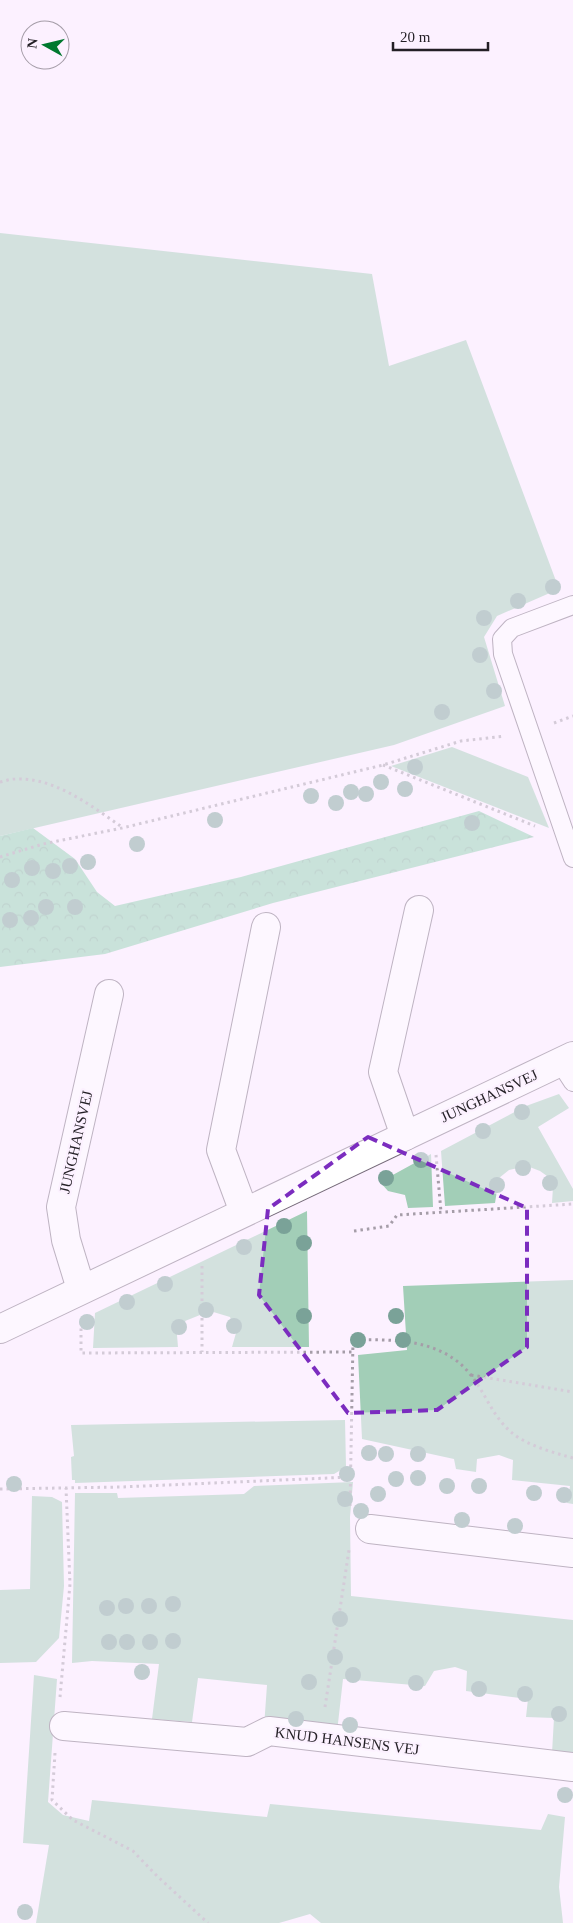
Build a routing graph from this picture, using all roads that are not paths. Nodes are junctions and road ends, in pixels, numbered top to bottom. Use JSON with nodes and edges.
{"nodes":[{"id":1,"x":573,"y":605,"type":"edge"},
{"id":2,"x":573,"y":858,"type":"edge"},
{"id":3,"x":419,"y":910,"type":"dead end"},
{"id":4,"x":266,"y":927,"type":"dead end"},
{"id":5,"x":109,"y":994,"type":"dead end"},
{"id":6,"x":569,"y":1067,"type":"edge"},
{"id":7,"x":405,"y":1136,"type":"junction"},
{"id":8,"x":244,"y":1212,"type":"junction"},
{"id":9,"x":81,"y":1289,"type":"junction"},
{"id":10,"x":0,"y":1329,"type":"edge"},
{"id":11,"x":360,"y":1537,"type":"road end"},
{"id":12,"x":573,"y":1553,"type":"edge"},
{"id":13,"x":64,"y":1726,"type":"dead end"},
{"id":14,"x":573,"y":1767,"type":"edge"}],
"edges":[{"from":1,"to":2,"type":"lane"},
{"from":3,"to":7,"type":"street"},
{"from":4,"to":8,"type":"street"},
{"from":5,"to":9,"type":"street","name":"JUNGHANSVEJ"},
{"from":6,"to":7,"type":"street","name":"JUNGHANSVEJ"},
{"from":7,"to":8,"type":"street","name":"JUNGHANSVEJ"},
{"from":8,"to":9,"type":"street","name":"JUNGHANSVEJ"},
{"from":9,"to":10,"type":"street","name":"JUNGHANSVEJ"},
{"from":11,"to":12,"type":"street"},
{"from":13,"to":14,"type":"street","name":"KNUD HANSENS VEJ"}]}
